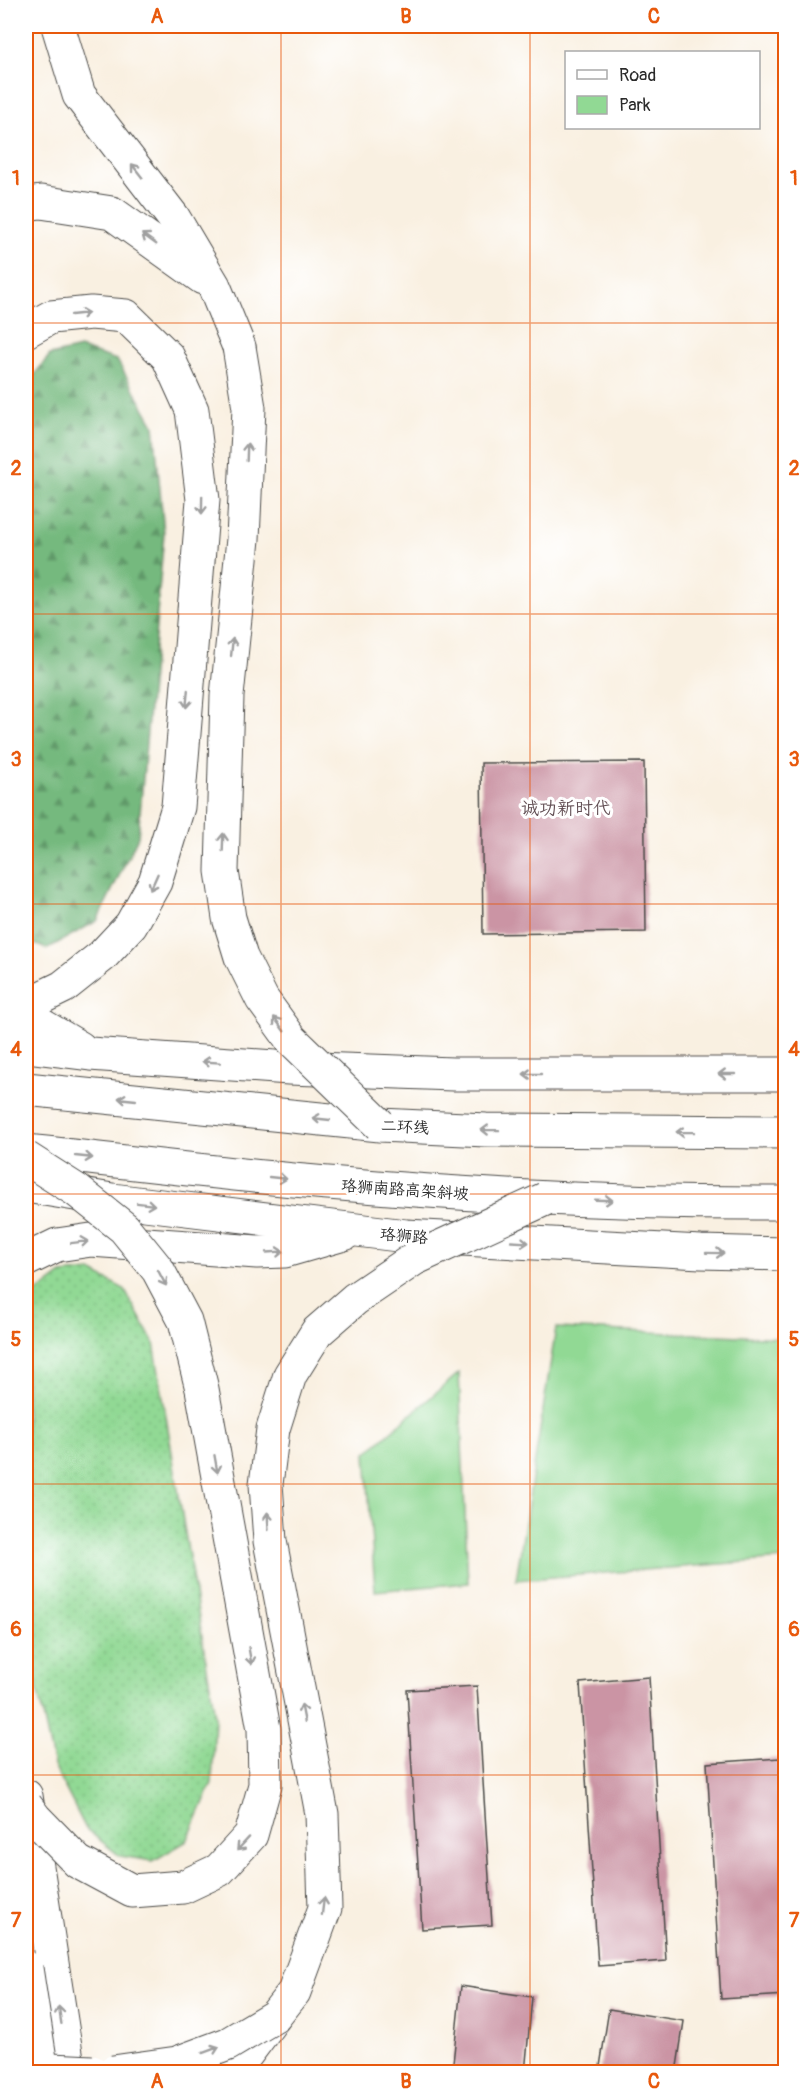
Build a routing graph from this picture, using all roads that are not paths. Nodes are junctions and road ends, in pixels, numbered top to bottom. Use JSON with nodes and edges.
{"nodes":[{"id":1,"x":58,"y":26,"type":"edge"},
{"id":2,"x":26,"y":204,"type":"edge"},
{"id":3,"x":214,"y":286,"type":"junction"},
{"id":4,"x":26,"y":331,"type":"edge"},
{"id":5,"x":26,"y":1005,"type":"edge"},
{"id":6,"x":26,"y":1011,"type":"edge"},
{"id":7,"x":26,"y":1047,"type":"edge"},
{"id":8,"x":90,"y":1054,"type":"junction"},
{"id":9,"x":786,"y":1074,"type":"edge"},
{"id":10,"x":26,"y":1089,"type":"edge"},
{"id":11,"x":380,"y":1125,"type":"junction"},
{"id":12,"x":786,"y":1132,"type":"edge"},
{"id":13,"x":26,"y":1151,"type":"edge"},
{"id":14,"x":26,"y":1158,"type":"edge"},
{"id":15,"x":26,"y":1186,"type":"edge"},
{"id":16,"x":545,"y":1199,"type":"junction"},
{"id":17,"x":786,"y":1203,"type":"edge"},
{"id":18,"x":357,"y":1230,"type":"junction"},
{"id":19,"x":786,"y":1254,"type":"edge"},
{"id":20,"x":26,"y":1260,"type":"edge"},
{"id":21,"x":26,"y":1793,"type":"edge"},
{"id":22,"x":26,"y":1806,"type":"edge"},
{"id":23,"x":26,"y":1968,"type":"edge"},
{"id":24,"x":275,"y":2016,"type":"junction"},
{"id":25,"x":26,"y":2061,"type":"edge"},
{"id":26,"x":42,"y":2073,"type":"edge"},
{"id":27,"x":69,"y":2073,"type":"edge"},
{"id":28,"x":92,"y":2073,"type":"edge"},
{"id":29,"x":114,"y":2073,"type":"edge"},
{"id":30,"x":233,"y":2073,"type":"edge"}],
"edges":[{"from":3,"to":1,"type":"main road","one_way":true},
{"from":3,"to":2,"type":"main road","one_way":true},
{"from":11,"to":3,"type":"main road","one_way":true,"bridge":true},
{"from":4,"to":5,"type":"main road","one_way":true},
{"from":6,"to":8,"type":"main road"},
{"from":7,"to":8,"type":"main road"},
{"from":9,"to":8,"type":"main road","one_way":true},
{"from":11,"to":10,"type":"main road","name":"二环线","one_way":true},
{"from":12,"to":11,"type":"main road","name":"二环线","one_way":true},
{"from":13,"to":16,"type":"main road","name":"珞狮南路高架斜坡","one_way":true},
{"from":14,"to":22,"type":"main road","one_way":true,"bridge":true},
{"from":15,"to":18,"type":"main road","name":"珞狮路","one_way":true},
{"from":16,"to":17,"type":"main road","name":"珞狮南路高架斜坡","one_way":true},
{"from":24,"to":16,"type":"main road","one_way":true,"bridge":true},
{"from":18,"to":19,"type":"main road","name":"珞狮路","one_way":true},
{"from":20,"to":18,"type":"main road","one_way":true},
{"from":27,"to":21,"type":"main road","one_way":true},
{"from":23,"to":26,"type":"main road","bridge":true},
{"from":29,"to":24,"type":"main road","one_way":true,"bridge":true},
{"from":24,"to":30,"type":"main road"},
{"from":25,"to":28,"type":"main road","bridge":true}]}
